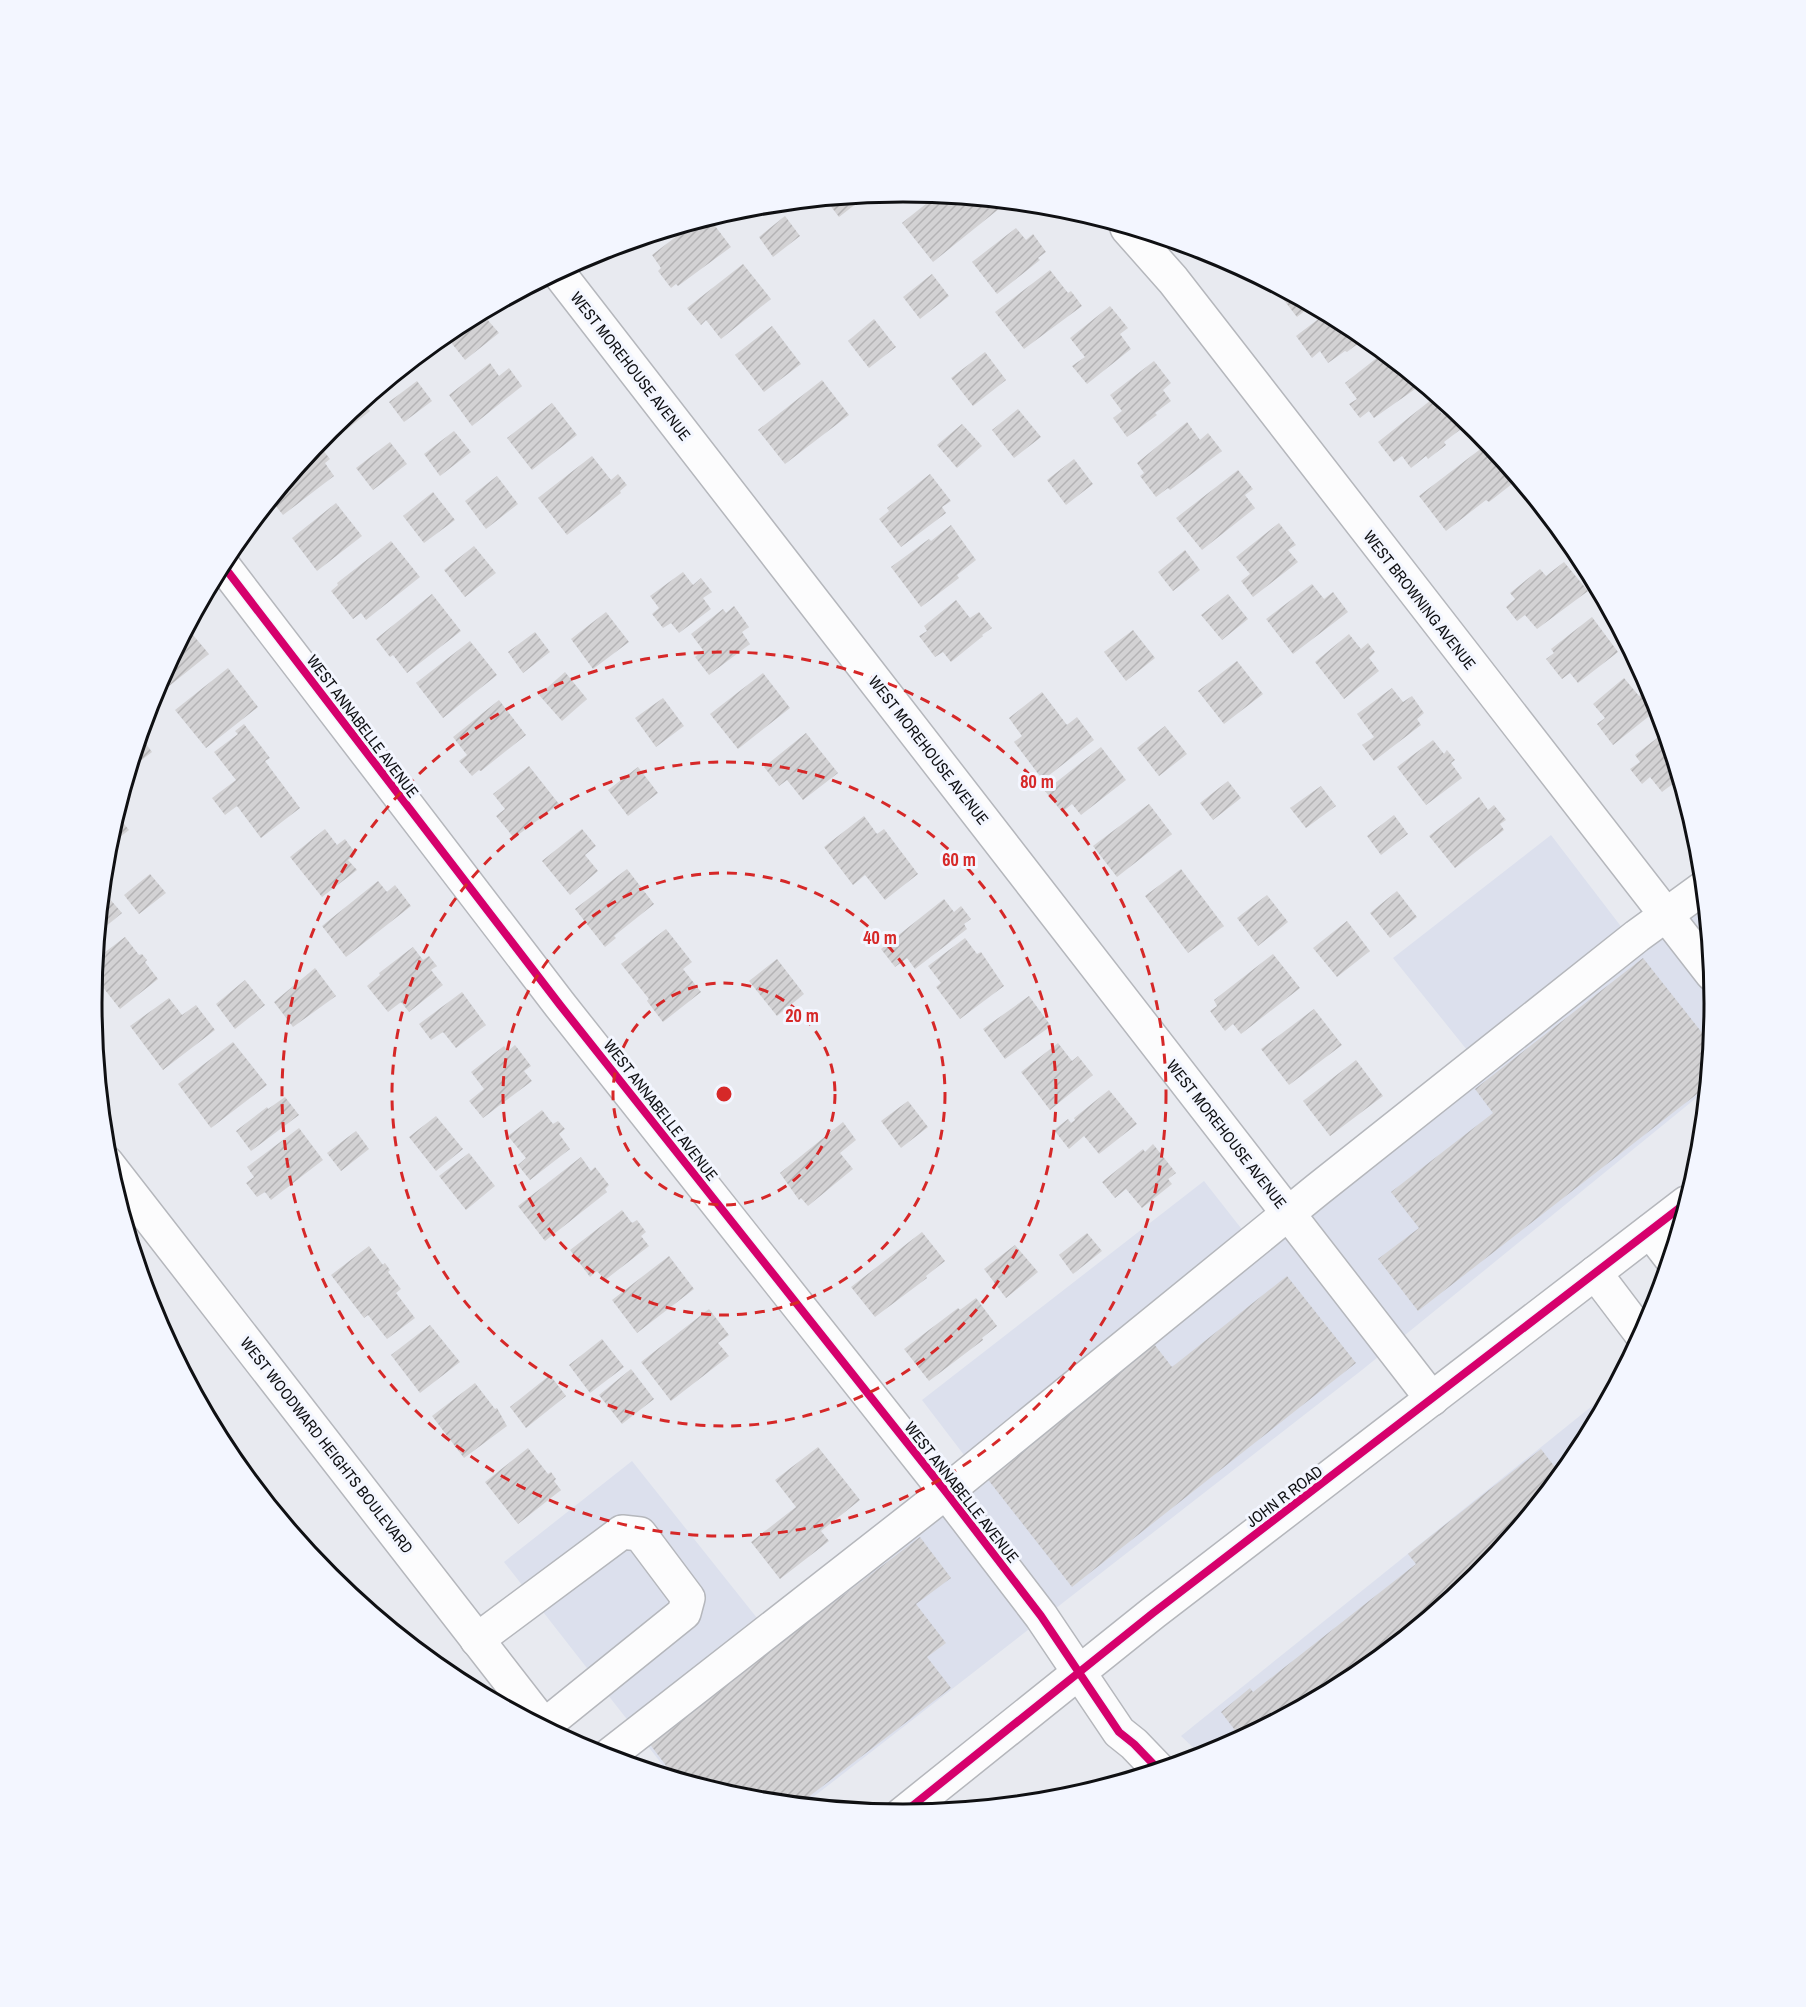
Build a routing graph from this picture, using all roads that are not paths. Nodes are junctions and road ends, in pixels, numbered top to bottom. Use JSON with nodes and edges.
{"nodes":[{"id":1,"x":1136,"y":238,"type":"edge"},
{"id":2,"x":563,"y":278,"type":"edge"},
{"id":3,"x":228,"y":572,"type":"edge"},
{"id":4,"x":1696,"y":893,"type":"edge"},
{"id":5,"x":1666,"y":916,"type":"junction"},
{"id":6,"x":1702,"y":962,"type":"edge"},
{"id":7,"x":122,"y":1183,"type":"edge"},
{"id":8,"x":1677,"y":1210,"type":"edge"},
{"id":9,"x":1288,"y":1214,"type":"junction"},
{"id":10,"x":1650,"y":1231,"type":"junction"},
{"id":11,"x":1665,"y":1250,"type":"edge"},
{"id":12,"x":1595,"y":1273,"type":"junction"},
{"id":13,"x":1635,"y":1326,"type":"edge"},
{"id":14,"x":1432,"y":1399,"type":"junction"},
{"id":15,"x":946,"y":1492,"type":"junction"},
{"id":16,"x":477,"y":1640,"type":"junction"},
{"id":17,"x":1079,"y":1672,"type":"junction"},
{"id":18,"x":515,"y":1703,"type":"edge"},
{"id":19,"x":550,"y":1723,"type":"edge"},
{"id":20,"x":614,"y":1751,"type":"edge"},
{"id":21,"x":1153,"y":1764,"type":"edge"},
{"id":22,"x":916,"y":1804,"type":"edge"}],
"edges":[{"from":1,"to":5,"type":"street","name":"WEST BROWNING AVENUE"},
{"from":2,"to":9,"type":"street","name":"WEST MOREHOUSE AVENUE"},
{"from":3,"to":15,"type":"street","name":"WEST ANNABELLE AVENUE"},
{"from":4,"to":5,"type":"street"},
{"from":5,"to":6,"type":"street","name":"WEST BROWNING AVENUE"},
{"from":5,"to":9,"type":"street"},
{"from":7,"to":16,"type":"street","name":"WEST WOODWARD HEIGHTS BOULEVARD"},
{"from":8,"to":10,"type":"street","name":"JOHN R ROAD"},
{"from":9,"to":14,"type":"street","name":"WEST MOREHOUSE AVENUE"},
{"from":9,"to":15,"type":"street"},
{"from":10,"to":11,"type":"street"},
{"from":10,"to":12,"type":"street","name":"JOHN R ROAD"},
{"from":12,"to":13,"type":"street"},
{"from":12,"to":14,"type":"street","name":"JOHN R ROAD"},
{"from":14,"to":17,"type":"street","name":"JOHN R ROAD"},
{"from":15,"to":17,"type":"street","name":"WEST ANNABELLE AVENUE"},
{"from":15,"to":20,"type":"street"},
{"from":16,"to":18,"type":"street","name":"WEST WOODWARD HEIGHTS BOULEVARD"},
{"from":16,"to":19,"type":"street"},
{"from":17,"to":21,"type":"street","name":"WEST ANNABELLE AVENUE"},
{"from":17,"to":22,"type":"street","name":"JOHN R ROAD"}]}
